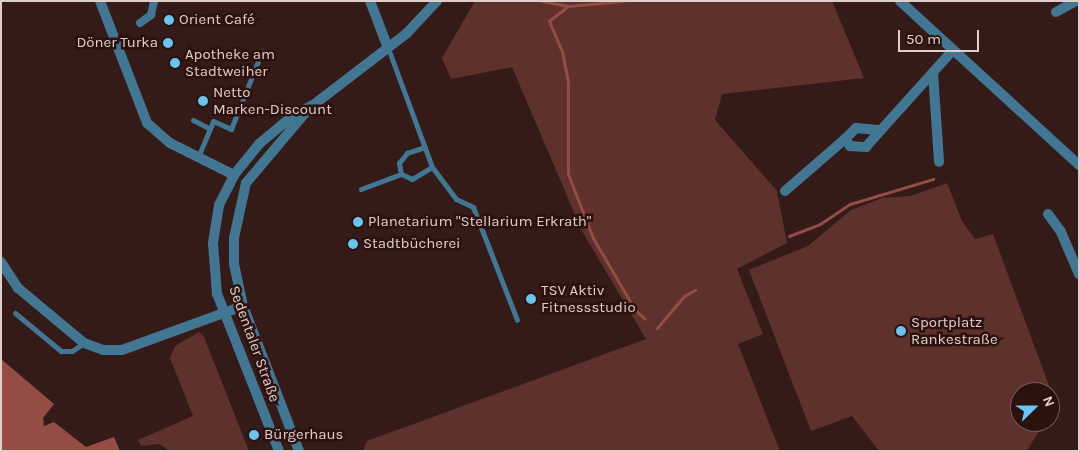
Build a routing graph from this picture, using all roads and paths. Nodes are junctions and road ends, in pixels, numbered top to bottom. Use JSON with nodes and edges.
{"nodes":[{"id":1,"x":100,"y":1,"type":"edge"},
{"id":2,"x":154,"y":1,"type":"edge"},
{"id":3,"x":370,"y":1,"type":"edge"},
{"id":4,"x":437,"y":1,"type":"edge"},
{"id":5,"x":900,"y":1,"type":"edge"},
{"id":6,"x":1076,"y":1,"type":"edge"},
{"id":7,"x":1056,"y":12,"type":"dead end"},
{"id":8,"x":140,"y":23,"type":"dead end"},
{"id":9,"x":388,"y":48,"type":"junction"},
{"id":10,"x":953,"y":50,"type":"junction"},
{"id":11,"x":262,"y":52,"type":"dead end"},
{"id":12,"x":933,"y":73,"type":"junction"},
{"id":13,"x":312,"y":106,"type":"junction"},
{"id":14,"x":193,"y":120,"type":"dead end"},
{"id":15,"x":210,"y":128,"type":"junction"},
{"id":16,"x":881,"y":130,"type":"junction"},
{"id":17,"x":845,"y":139,"type":"junction"},
{"id":18,"x":425,"y":147,"type":"junction"},
{"id":19,"x":197,"y":157,"type":"junction"},
{"id":20,"x":939,"y":162,"type":"dead end"},
{"id":21,"x":1079,"y":165,"type":"edge"},
{"id":22,"x":432,"y":167,"type":"junction"},
{"id":23,"x":401,"y":174,"type":"junction"},
{"id":24,"x":234,"y":175,"type":"junction"},
{"id":25,"x":246,"y":183,"type":"junction"},
{"id":26,"x":361,"y":189,"type":"dead end"},
{"id":27,"x":785,"y":191,"type":"dead end"},
{"id":28,"x":1048,"y":214,"type":"dead end"},
{"id":29,"x":1074,"y":248,"type":"edge"},
{"id":30,"x":1,"y":262,"type":"edge"},
{"id":31,"x":1077,"y":267,"type":"edge"},
{"id":32,"x":243,"y":306,"type":"junction"},
{"id":33,"x":15,"y":313,"type":"dead end"},
{"id":34,"x":224,"y":313,"type":"junction"},
{"id":35,"x":517,"y":320,"type":"dead end"},
{"id":36,"x":84,"y":343,"type":"junction"},
{"id":37,"x":279,"y":451,"type":"edge"},
{"id":38,"x":299,"y":451,"type":"edge"}],
"edges":[{"from":1,"to":19,"type":"street"},
{"from":2,"to":8,"type":"street"},
{"from":3,"to":9,"type":"street"},
{"from":4,"to":9,"type":"street","name":"Sedentaler Straße"},
{"from":5,"to":10,"type":"street"},
{"from":6,"to":7,"type":"street"},
{"from":9,"to":13,"type":"street","name":"Sedentaler Straße"},
{"from":9,"to":18,"type":"lane"},
{"from":10,"to":12,"type":"street"},
{"from":10,"to":21,"type":"street"},
{"from":11,"to":15,"type":"lane"},
{"from":12,"to":16,"type":"street"},
{"from":12,"to":20,"type":"street"},
{"from":13,"to":24,"type":"street","name":"Sedentaler Straße"},
{"from":13,"to":25,"type":"street","name":"Sedentaler Straße"},
{"from":14,"to":15,"type":"lane"},
{"from":15,"to":19,"type":"lane"},
{"from":16,"to":17,"type":"street"},
{"from":16,"to":17,"type":"street"},
{"from":17,"to":27,"type":"street"},
{"from":18,"to":22,"type":"lane"},
{"from":18,"to":23,"type":"lane"},
{"from":19,"to":24,"type":"street"},
{"from":22,"to":23,"type":"lane"},
{"from":22,"to":35,"type":"lane"},
{"from":23,"to":26,"type":"lane"},
{"from":24,"to":25,"type":"street"},
{"from":24,"to":34,"type":"street","name":"Sedentaler Straße"},
{"from":25,"to":32,"type":"street","name":"Sedentaler Straße"},
{"from":28,"to":29,"type":"street"},
{"from":29,"to":31,"type":"street"},
{"from":30,"to":36,"type":"street"},
{"from":32,"to":34,"type":"street"},
{"from":32,"to":38,"type":"street","name":"Sedentaler Straße"},
{"from":33,"to":36,"type":"lane"},
{"from":34,"to":36,"type":"street"},
{"from":34,"to":37,"type":"street","name":"Sedentaler Straße"}]}
